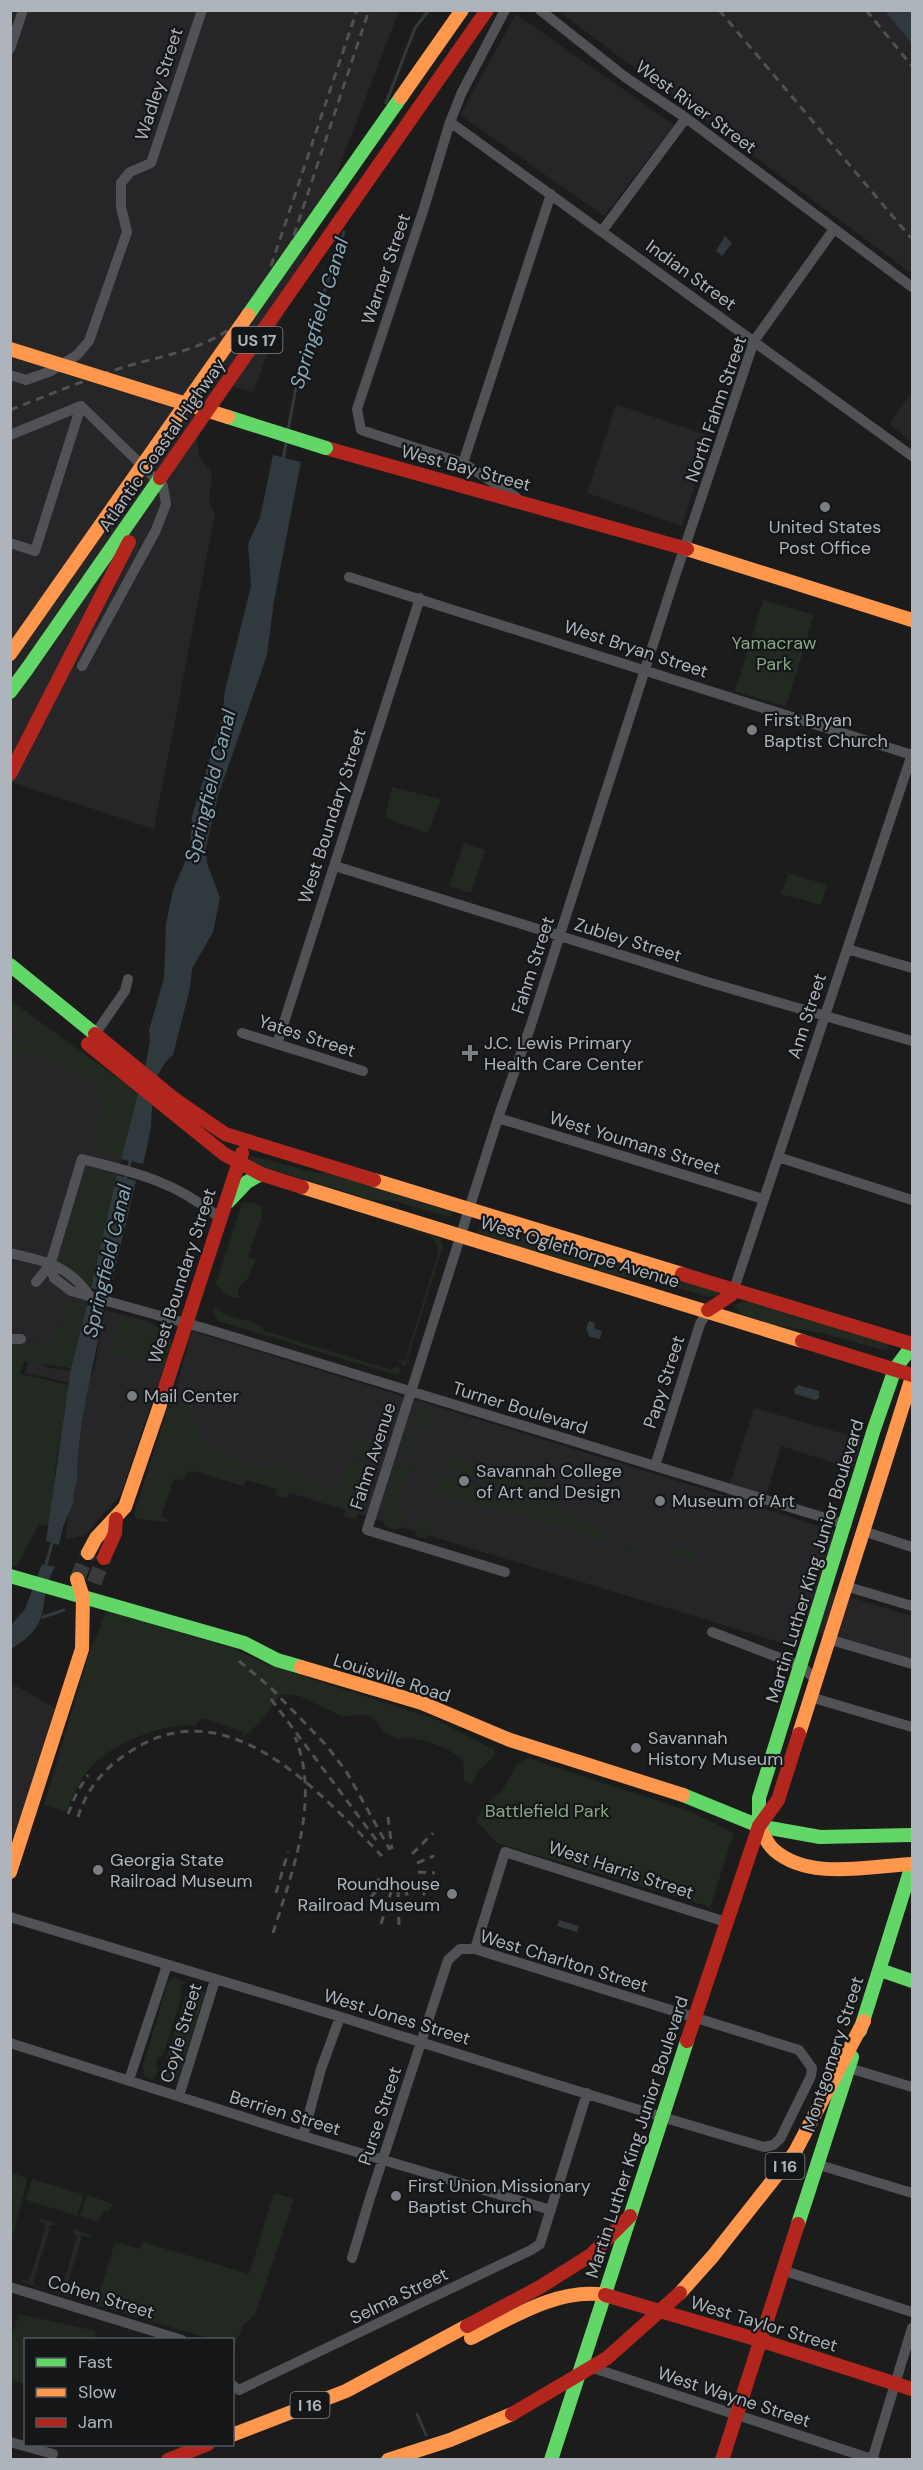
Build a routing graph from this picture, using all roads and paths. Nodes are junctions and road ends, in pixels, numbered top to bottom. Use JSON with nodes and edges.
{"nodes":[{"id":1,"x":23,"y":10,"type":"edge"},
{"id":2,"x":201,"y":10,"type":"edge"},
{"id":3,"x":462,"y":10,"type":"edge"},
{"id":4,"x":487,"y":10,"type":"edge"},
{"id":5,"x":505,"y":10,"type":"edge"},
{"id":6,"x":540,"y":10,"type":"edge"},
{"id":7,"x":10,"y":49,"type":"edge"},
{"id":8,"x":686,"y":118,"type":"junction"},
{"id":9,"x":450,"y":122,"type":"junction"},
{"id":10,"x":551,"y":194,"type":"junction"},
{"id":11,"x":834,"y":229,"type":"junction"},
{"id":12,"x":602,"y":231,"type":"junction"},
{"id":13,"x":912,"y":287,"type":"edge"},
{"id":14,"x":754,"y":341,"type":"junction"},
{"id":15,"x":10,"y":349,"type":"edge"},
{"id":16,"x":10,"y":375,"type":"edge"},
{"id":17,"x":81,"y":406,"type":"junction"},
{"id":18,"x":10,"y":435,"type":"edge"},
{"id":19,"x":912,"y":456,"type":"edge"},
{"id":20,"x":463,"y":463,"type":"junction"},
{"id":21,"x":168,"y":468,"type":"junction"},
{"id":22,"x":526,"y":503,"type":"junction"},
{"id":23,"x":10,"y":543,"type":"edge"},
{"id":24,"x":685,"y":548,"type":"junction"},
{"id":25,"x":349,"y":577,"type":"dead end"},
{"id":26,"x":420,"y":598,"type":"junction"},
{"id":27,"x":912,"y":620,"type":"edge"},
{"id":28,"x":10,"y":654,"type":"edge"},
{"id":29,"x":82,"y":666,"type":"dead end"},
{"id":30,"x":646,"y":670,"type":"junction"},
{"id":31,"x":10,"y":692,"type":"edge"},
{"id":32,"x":912,"y":755,"type":"edge"},
{"id":33,"x":10,"y":774,"type":"edge"},
{"id":34,"x":335,"y":866,"type":"junction"},
{"id":35,"x":559,"y":936,"type":"junction"},
{"id":36,"x":847,"y":949,"type":"junction"},
{"id":37,"x":10,"y":965,"type":"edge"},
{"id":38,"x":912,"y":968,"type":"edge"},
{"id":39,"x":128,"y":979,"type":"dead end"},
{"id":40,"x":10,"y":983,"type":"edge"},
{"id":41,"x":825,"y":1015,"type":"junction"},
{"id":42,"x":242,"y":1033,"type":"dead end"},
{"id":43,"x":91,"y":1039,"type":"junction"},
{"id":44,"x":912,"y":1041,"type":"edge"},
{"id":45,"x":277,"y":1044,"type":"junction"},
{"id":46,"x":363,"y":1071,"type":"dead end"},
{"id":47,"x":171,"y":1104,"type":"junction"},
{"id":48,"x":498,"y":1118,"type":"junction"},
{"id":49,"x":246,"y":1141,"type":"junction"},
{"id":50,"x":778,"y":1157,"type":"junction"},
{"id":51,"x":239,"y":1162,"type":"junction"},
{"id":52,"x":261,"y":1174,"type":"junction"},
{"id":53,"x":763,"y":1199,"type":"junction"},
{"id":54,"x":912,"y":1200,"type":"edge"},
{"id":55,"x":470,"y":1208,"type":"junction"},
{"id":56,"x":222,"y":1212,"type":"junction"},
{"id":57,"x":462,"y":1235,"type":"junction"},
{"id":58,"x":10,"y":1253,"type":"edge"},
{"id":59,"x":50,"y":1265,"type":"junction"},
{"id":60,"x":36,"y":1281,"type":"dead end"},
{"id":61,"x":734,"y":1289,"type":"junction"},
{"id":62,"x":708,"y":1310,"type":"junction"},
{"id":63,"x":185,"y":1322,"type":"junction"},
{"id":64,"x":912,"y":1345,"type":"edge"},
{"id":65,"x":895,"y":1369,"type":"junction"},
{"id":66,"x":912,"y":1376,"type":"edge"},
{"id":67,"x":165,"y":1388,"type":"dead end"},
{"id":68,"x":411,"y":1391,"type":"junction"},
{"id":69,"x":160,"y":1404,"type":"dead end"},
{"id":70,"x":655,"y":1466,"type":"junction"},
{"id":71,"x":116,"y":1519,"type":"junction"},
{"id":72,"x":845,"y":1524,"type":"junction"},
{"id":73,"x":863,"y":1531,"type":"junction"},
{"id":74,"x":912,"y":1547,"type":"edge"},
{"id":75,"x":88,"y":1553,"type":"tunnel mouth"},
{"id":76,"x":104,"y":1558,"type":"tunnel mouth"},
{"id":77,"x":505,"y":1572,"type":"dead end"},
{"id":78,"x":10,"y":1576,"type":"edge"},
{"id":79,"x":77,"y":1579,"type":"tunnel mouth"},
{"id":80,"x":94,"y":1583,"type":"tunnel mouth"},
{"id":81,"x":845,"y":1586,"type":"junction"},
{"id":82,"x":83,"y":1597,"type":"junction"},
{"id":83,"x":912,"y":1606,"type":"edge"},
{"id":84,"x":712,"y":1632,"type":"dead end"},
{"id":85,"x":828,"y":1639,"type":"junction"},
{"id":86,"x":912,"y":1664,"type":"edge"},
{"id":87,"x":801,"y":1666,"type":"junction"},
{"id":88,"x":816,"y":1680,"type":"junction"},
{"id":89,"x":810,"y":1697,"type":"junction"},
{"id":90,"x":912,"y":1727,"type":"edge"},
{"id":91,"x":759,"y":1826,"type":"junction"},
{"id":92,"x":912,"y":1835,"type":"edge"},
{"id":93,"x":912,"y":1864,"type":"edge"},
{"id":94,"x":10,"y":1872,"type":"edge"},
{"id":95,"x":10,"y":1917,"type":"edge"},
{"id":96,"x":726,"y":1922,"type":"junction"},
{"id":97,"x":475,"y":1949,"type":"junction"},
{"id":98,"x":167,"y":1965,"type":"junction"},
{"id":99,"x":880,"y":1970,"type":"junction"},
{"id":100,"x":215,"y":1980,"type":"junction"},
{"id":101,"x":912,"y":1981,"type":"edge"},
{"id":102,"x":441,"y":1985,"type":"joint"},
{"id":103,"x":340,"y":2017,"type":"junction"},
{"id":104,"x":694,"y":2018,"type":"junction"},
{"id":105,"x":864,"y":2021,"type":"junction"},
{"id":106,"x":421,"y":2042,"type":"junction"},
{"id":107,"x":10,"y":2043,"type":"edge"},
{"id":108,"x":849,"y":2068,"type":"junction"},
{"id":109,"x":129,"y":2080,"type":"junction"},
{"id":110,"x":912,"y":2087,"type":"edge"},
{"id":111,"x":587,"y":2093,"type":"junction"},
{"id":112,"x":179,"y":2096,"type":"junction"},
{"id":113,"x":662,"y":2116,"type":"junction"},
{"id":114,"x":303,"y":2136,"type":"junction"},
{"id":115,"x":773,"y":2145,"type":"joint"},
{"id":116,"x":384,"y":2160,"type":"junction"},
{"id":117,"x":816,"y":2164,"type":"junction"},
{"id":118,"x":912,"y":2193,"type":"edge"},
{"id":119,"x":551,"y":2210,"type":"junction"},
{"id":120,"x":630,"y":2216,"type":"junction"},
{"id":121,"x":352,"y":2258,"type":"dead end"},
{"id":122,"x":782,"y":2270,"type":"junction"},
{"id":123,"x":10,"y":2287,"type":"edge"},
{"id":124,"x":605,"y":2295,"type":"junction"},
{"id":125,"x":912,"y":2312,"type":"edge"},
{"id":126,"x":912,"y":2328,"type":"edge"},
{"id":127,"x":176,"y":2338,"type":"edge"},
{"id":128,"x":759,"y":2340,"type":"junction"},
{"id":129,"x":386,"y":2370,"type":"junction"},
{"id":130,"x":580,"y":2370,"type":"junction"},
{"id":131,"x":895,"y":2383,"type":"junction"},
{"id":132,"x":235,"y":2388,"type":"edge"},
{"id":133,"x":912,"y":2389,"type":"edge"},
{"id":134,"x":735,"y":2415,"type":"junction"},
{"id":135,"x":234,"y":2434,"type":"edge"},
{"id":136,"x":24,"y":2446,"type":"edge"},
{"id":137,"x":205,"y":2446,"type":"edge"},
{"id":138,"x":53,"y":2454,"type":"dead end"},
{"id":139,"x":873,"y":2459,"type":"edge"},
{"id":140,"x":168,"y":2460,"type":"edge"},
{"id":141,"x":388,"y":2460,"type":"edge"},
{"id":142,"x":551,"y":2460,"type":"edge"},
{"id":143,"x":722,"y":2460,"type":"edge"}],
"edges":[{"from":1,"to":7,"type":"street"},
{"from":2,"to":16,"type":"street","name":"Wadley Street"},
{"from":3,"to":28,"type":"main road","name":"Atlantic Coastal Highway","number":"US 17","bridge":true},
{"from":4,"to":21,"type":"main road","name":"Atlantic Coastal Highway","number":"US 17","bridge":true},
{"from":5,"to":9,"type":"street","name":"Warner Street"},
{"from":6,"to":8,"type":"street","name":"West River Street"},
{"from":8,"to":11,"type":"street","name":"West River Street"},
{"from":8,"to":12,"type":"street"},
{"from":9,"to":10,"type":"street","name":"Indian Street"},
{"from":9,"to":20,"type":"street","name":"Warner Street"},
{"from":10,"to":12,"type":"street","name":"Indian Street"},
{"from":10,"to":20,"type":"street"},
{"from":11,"to":13,"type":"street","name":"West River Street"},
{"from":11,"to":14,"type":"street","name":"North Fahm Street"},
{"from":12,"to":14,"type":"street","name":"Indian Street"},
{"from":14,"to":19,"type":"street","name":"Indian Street"},
{"from":14,"to":24,"type":"street","name":"North Fahm Street"},
{"from":15,"to":22,"type":"main road","name":"West Bay Street","bridge":true},
{"from":17,"to":18,"type":"street"},
{"from":17,"to":23,"type":"street"},
{"from":17,"to":29,"type":"street"},
{"from":20,"to":22,"type":"street"},
{"from":21,"to":31,"type":"main road","name":"Atlantic Coastal Highway","number":"US 17","bridge":true},
{"from":21,"to":33,"type":"main road","bridge":true},
{"from":22,"to":24,"type":"main road","name":"West Bay Street"},
{"from":24,"to":27,"type":"main road","name":"West Bay Street"},
{"from":24,"to":30,"type":"street","name":"Fahm Street"},
{"from":25,"to":26,"type":"street","name":"West Bryan Street"},
{"from":26,"to":30,"type":"street","name":"West Bryan Street"},
{"from":26,"to":34,"type":"street","name":"West Boundary Street"},
{"from":30,"to":32,"type":"street","name":"West Bryan Street"},
{"from":30,"to":35,"type":"street","name":"Fahm Street"},
{"from":32,"to":36,"type":"street","name":"Ann Street"},
{"from":34,"to":35,"type":"street","name":"Zubley Street"},
{"from":34,"to":45,"type":"street","name":"West Boundary Street"},
{"from":35,"to":41,"type":"street","name":"Zubley Street"},
{"from":35,"to":48,"type":"street","name":"Fahm Street"},
{"from":36,"to":38,"type":"street"},
{"from":36,"to":41,"type":"street","name":"Ann Street"},
{"from":37,"to":43,"type":"main road"},
{"from":39,"to":43,"type":"street"},
{"from":40,"to":43,"type":"main road"},
{"from":41,"to":44,"type":"street","name":"Zubley Street"},
{"from":41,"to":50,"type":"street","name":"Ann Street"},
{"from":42,"to":45,"type":"street","name":"Yates Street"},
{"from":43,"to":47,"type":"main road"},
{"from":45,"to":46,"type":"street","name":"Yates Street"},
{"from":47,"to":49,"type":"main road","name":"West Oglethorpe Avenue"},
{"from":47,"to":51,"type":"main road","name":"West Oglethorpe Avenue"},
{"from":48,"to":53,"type":"street","name":"West Youmans Street"},
{"from":48,"to":55,"type":"street","name":"Fahm Street"},
{"from":49,"to":51,"type":"main road","name":"West Boundary Street"},
{"from":49,"to":55,"type":"main road","name":"West Oglethorpe Avenue"},
{"from":50,"to":53,"type":"street","name":"Ann Street"},
{"from":50,"to":54,"type":"street"},
{"from":51,"to":52,"type":"main road","name":"West Oglethorpe Avenue"},
{"from":51,"to":56,"type":"main road","name":"West Boundary Street"},
{"from":52,"to":56,"type":"main road"},
{"from":52,"to":57,"type":"main road","name":"West Oglethorpe Avenue"},
{"from":53,"to":61,"type":"street","name":"Ann Street"},
{"from":55,"to":57,"type":"street","name":"Fahm Street"},
{"from":55,"to":61,"type":"main road","name":"West Oglethorpe Avenue"},
{"from":56,"to":59,"type":"street"},
{"from":56,"to":63,"type":"main road","name":"West Boundary Street"},
{"from":57,"to":62,"type":"main road","name":"West Oglethorpe Avenue"},
{"from":57,"to":68,"type":"street","name":"Fahm Street"},
{"from":58,"to":59,"type":"street"},
{"from":59,"to":60,"type":"street"},
{"from":59,"to":63,"type":"street","name":"Turner Boulevard"},
{"from":61,"to":62,"type":"main road"},
{"from":61,"to":64,"type":"main road","name":"West Oglethorpe Avenue"},
{"from":62,"to":65,"type":"main road","name":"West Oglethorpe Avenue"},
{"from":62,"to":70,"type":"street","name":"Papy Street"},
{"from":63,"to":67,"type":"main road","name":"West Boundary Street"},
{"from":63,"to":68,"type":"street","name":"Turner Boulevard"},
{"from":64,"to":65,"type":"main road","name":"Martin Luther King Junior Boulevard"},
{"from":65,"to":66,"type":"main road","name":"West Oglethorpe Avenue"},
{"from":65,"to":72,"type":"main road","name":"Martin Luther King Junior Boulevard"},
{"from":66,"to":73,"type":"main road","name":"Martin Luther King Junior Boulevard"},
{"from":68,"to":70,"type":"street","name":"Turner Boulevard"},
{"from":68,"to":77,"type":"street","name":"Fahm Avenue"},
{"from":69,"to":71,"type":"main road"},
{"from":70,"to":72,"type":"street","name":"Turner Boulevard"},
{"from":71,"to":75,"type":"main road"},
{"from":71,"to":76,"type":"main road"},
{"from":72,"to":87,"type":"main road","name":"Martin Luther King Junior Boulevard"},
{"from":73,"to":74,"type":"street"},
{"from":73,"to":81,"type":"main road","name":"Martin Luther King Junior Boulevard"},
{"from":78,"to":82,"type":"main road","name":"Louisville Road"},
{"from":79,"to":82,"type":"main road"},
{"from":80,"to":82,"type":"main road"},
{"from":81,"to":83,"type":"street"},
{"from":81,"to":85,"type":"main road","name":"Martin Luther King Junior Boulevard"},
{"from":82,"to":91,"type":"main road","name":"Louisville Road"},
{"from":82,"to":94,"type":"main road"},
{"from":84,"to":87,"type":"street"},
{"from":85,"to":86,"type":"street"},
{"from":85,"to":88,"type":"main road","name":"Martin Luther King Junior Boulevard"},
{"from":87,"to":88,"type":"street"},
{"from":87,"to":91,"type":"main road","name":"Martin Luther King Junior Boulevard"},
{"from":88,"to":89,"type":"main road","name":"Martin Luther King Junior Boulevard"},
{"from":89,"to":90,"type":"street"},
{"from":89,"to":91,"type":"main road","name":"Martin Luther King Junior Boulevard"},
{"from":91,"to":92,"type":"main road","name":"Louisville Road"},
{"from":91,"to":93,"type":"main road"},
{"from":91,"to":96,"type":"main road","name":"Martin Luther King Junior Boulevard"},
{"from":93,"to":99,"type":"main road","name":"Montgomery Street"},
{"from":95,"to":98,"type":"street","name":"West Jones Street"},
{"from":96,"to":97,"type":"street","name":"West Harris Street"},
{"from":96,"to":104,"type":"main road","name":"Martin Luther King Junior Boulevard"},
{"from":97,"to":102,"type":"street","name":"West Charlton Street"},
{"from":97,"to":104,"type":"street","name":"West Charlton Street"},
{"from":98,"to":100,"type":"street","name":"West Jones Street"},
{"from":98,"to":109,"type":"street","name":"Coyle Street"},
{"from":99,"to":101,"type":"main road"},
{"from":99,"to":105,"type":"main road","name":"Montgomery Street"},
{"from":100,"to":103,"type":"street","name":"West Jones Street"},
{"from":100,"to":112,"type":"street","name":"Coyle Street"},
{"from":102,"to":106,"type":"street","name":"Purse Street"},
{"from":103,"to":106,"type":"street","name":"West Jones Street"},
{"from":103,"to":114,"type":"street"},
{"from":104,"to":113,"type":"main road","name":"Martin Luther King Junior Boulevard"},
{"from":104,"to":115,"type":"street","name":"West Charlton Street"},
{"from":105,"to":108,"type":"main road","name":"Montgomery Street"},
{"from":105,"to":130,"type":"main road","number":"I 16","bridge":true},
{"from":106,"to":111,"type":"street","name":"West Jones Street"},
{"from":106,"to":116,"type":"street","name":"Purse Street"},
{"from":107,"to":109,"type":"street","name":"Berrien Street"},
{"from":108,"to":110,"type":"street"},
{"from":108,"to":117,"type":"main road","name":"Montgomery Street"},
{"from":109,"to":112,"type":"street","name":"Berrien Street"},
{"from":111,"to":113,"type":"street","name":"West Jones Street"},
{"from":111,"to":119,"type":"street","name":"Selma Street"},
{"from":112,"to":114,"type":"street","name":"Berrien Street"},
{"from":113,"to":115,"type":"street","name":"West Jones Street"},
{"from":113,"to":120,"type":"main road","name":"Martin Luther King Junior Boulevard"},
{"from":114,"to":116,"type":"street","name":"Berrien Street"},
{"from":116,"to":119,"type":"street","name":"Berrien Street"},
{"from":116,"to":121,"type":"street","name":"Purse Street"},
{"from":117,"to":118,"type":"street"},
{"from":117,"to":122,"type":"main road","name":"Montgomery Street"},
{"from":119,"to":132,"type":"street","name":"Selma Street"},
{"from":120,"to":124,"type":"main road","name":"Martin Luther King Junior Boulevard"},
{"from":120,"to":129,"type":"main road","number":"I 16"},
{"from":122,"to":125,"type":"street"},
{"from":122,"to":128,"type":"main road","name":"Montgomery Street"},
{"from":123,"to":127,"type":"street","name":"Cohen Street"},
{"from":124,"to":128,"type":"main road","name":"West Taylor Street"},
{"from":124,"to":129,"type":"main road","name":"West Taylor Street"},
{"from":124,"to":130,"type":"main road","name":"Martin Luther King Junior Boulevard"},
{"from":126,"to":131,"type":"street"},
{"from":128,"to":131,"type":"main road","name":"West Taylor Street"},
{"from":128,"to":134,"type":"main road","name":"Montgomery Street"},
{"from":129,"to":135,"type":"main road","number":"I 16"},
{"from":130,"to":134,"type":"street","name":"West Wayne Street"},
{"from":130,"to":141,"type":"main road","number":"I 16","bridge":true},
{"from":130,"to":142,"type":"main road","name":"Martin Luther King Junior Boulevard"},
{"from":131,"to":133,"type":"main road","name":"West Taylor Street"},
{"from":131,"to":139,"type":"street"},
{"from":134,"to":139,"type":"street","name":"West Wayne Street"},
{"from":134,"to":143,"type":"main road","name":"Montgomery Street"},
{"from":136,"to":138,"type":"street"},
{"from":137,"to":140,"type":"main road"}]}
